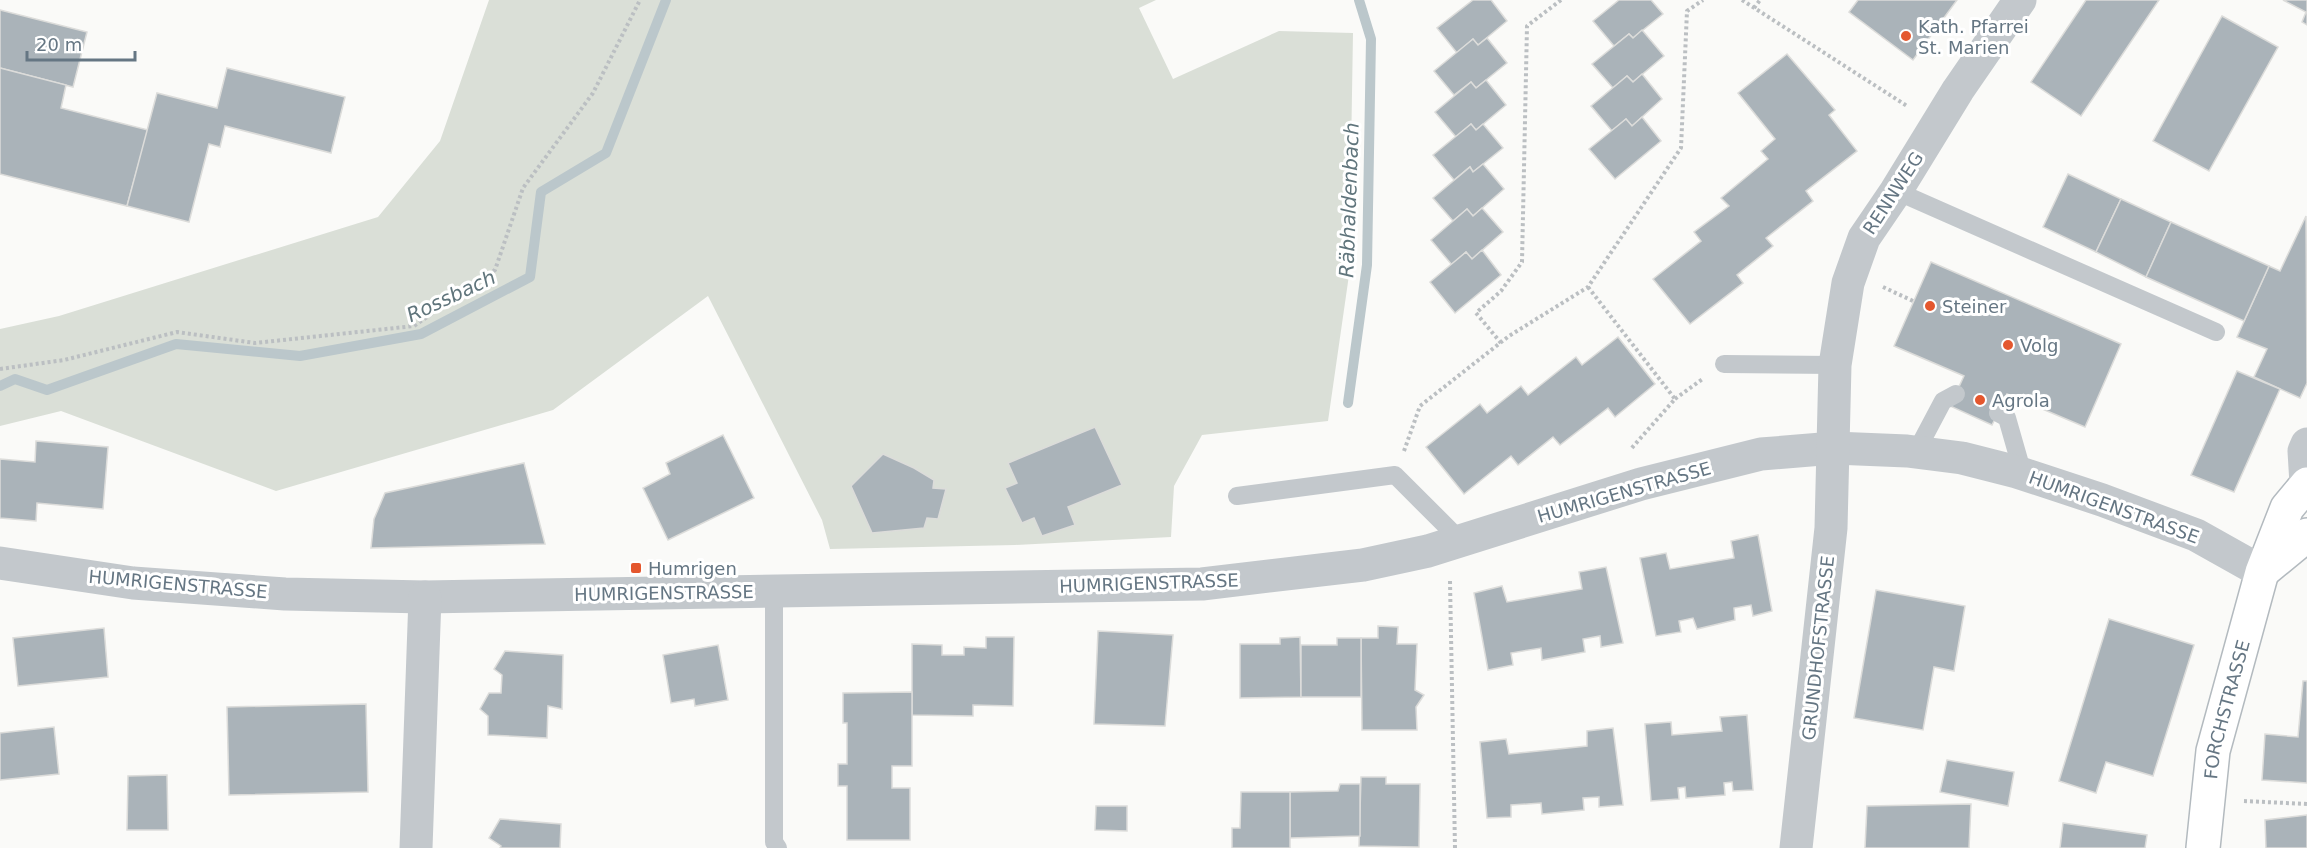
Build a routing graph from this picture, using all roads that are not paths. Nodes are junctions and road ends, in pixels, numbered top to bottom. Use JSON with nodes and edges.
{"nodes":[{"id":1,"x":2020,"y":0,"type":"edge"},
{"id":2,"x":1896,"y":191,"type":"junction"},
{"id":3,"x":2216,"y":332,"type":"dead end"},
{"id":4,"x":1724,"y":364,"type":"dead end"},
{"id":5,"x":1834,"y":364,"type":"junction"},
{"id":6,"x":1956,"y":394,"type":"dead end"},
{"id":7,"x":1998,"y":413,"type":"dead end"},
{"id":8,"x":2307,"y":444,"type":"edge"},
{"id":9,"x":1834,"y":448,"type":"junction"},
{"id":10,"x":1916,"y":452,"type":"junction"},
{"id":11,"x":2023,"y":474,"type":"junction"},
{"id":12,"x":2307,"y":484,"type":"edge"},
{"id":13,"x":1237,"y":496,"type":"dead end"},
{"id":14,"x":2307,"y":535,"type":"edge"},
{"id":15,"x":1460,"y":540,"type":"junction"},
{"id":16,"x":0,"y":563,"type":"edge"},
{"id":17,"x":2262,"y":572,"type":"junction"},
{"id":18,"x":774,"y":592,"type":"junction"},
{"id":19,"x":425,"y":597,"type":"junction"},
{"id":20,"x":416,"y":848,"type":"edge"},
{"id":21,"x":778,"y":848,"type":"edge"},
{"id":22,"x":1796,"y":848,"type":"edge"},
{"id":23,"x":2203,"y":848,"type":"edge"}],
"edges":[{"from":1,"to":2,"type":"street","name":"RENNWEG"},
{"from":2,"to":3,"type":"lane"},
{"from":2,"to":5,"type":"street","name":"RENNWEG"},
{"from":4,"to":5,"type":"lane"},
{"from":5,"to":9,"type":"street","name":"RENNWEG"},
{"from":6,"to":10,"type":"lane"},
{"from":7,"to":11,"type":"lane"},
{"from":8,"to":12,"type":"street"},
{"from":9,"to":10,"type":"street","name":"HUMRIGENSTRASSE"},
{"from":9,"to":15,"type":"street","name":"HUMRIGENSTRASSE"},
{"from":9,"to":22,"type":"street","name":"GRUNDHOFSTRASSE"},
{"from":10,"to":11,"type":"street","name":"HUMRIGENSTRASSE"},
{"from":11,"to":17,"type":"street","name":"HUMRIGENSTRASSE"},
{"from":12,"to":17,"type":"main road","name":"FORCHSTRASSE"},
{"from":13,"to":15,"type":"lane"},
{"from":14,"to":17,"type":"main road"},
{"from":15,"to":18,"type":"street","name":"HUMRIGENSTRASSE"},
{"from":16,"to":19,"type":"street","name":"HUMRIGENSTRASSE"},
{"from":17,"to":23,"type":"main road","name":"FORCHSTRASSE"},
{"from":18,"to":19,"type":"street","name":"HUMRIGENSTRASSE"},
{"from":18,"to":21,"type":"lane"},
{"from":19,"to":20,"type":"street"}]}
